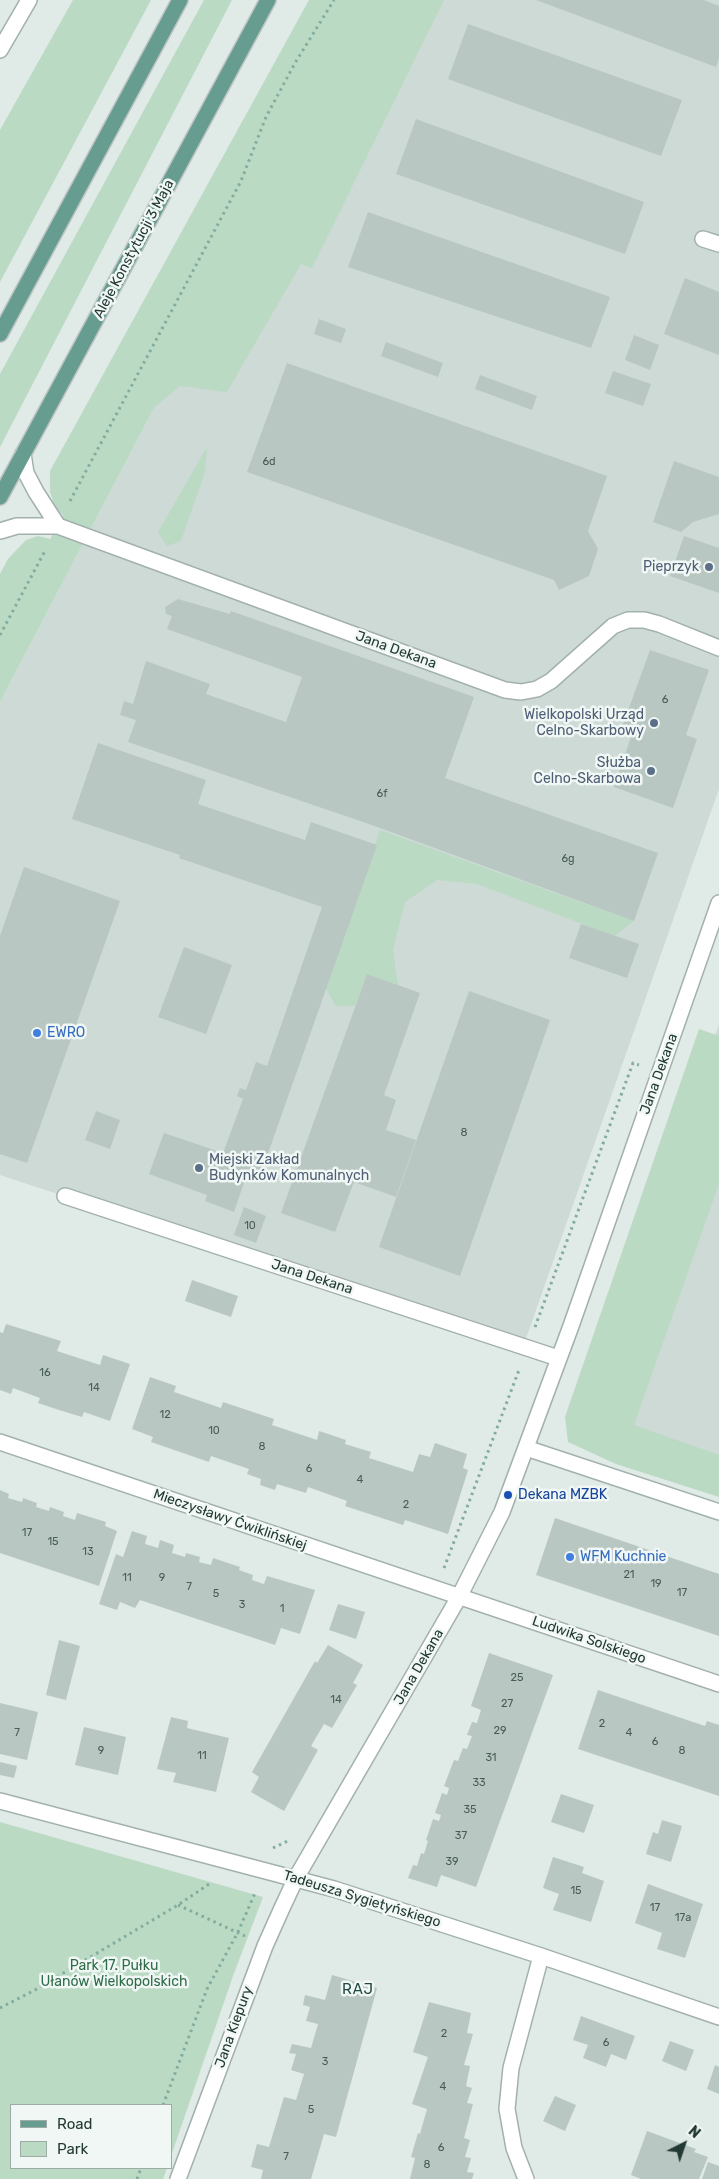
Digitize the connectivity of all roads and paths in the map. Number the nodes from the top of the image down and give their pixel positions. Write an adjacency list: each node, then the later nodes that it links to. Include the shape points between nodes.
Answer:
1 (29, 0): 5 (street)
2 (180, 0): 8 (main road)
3 (268, 0): 9 (main road, Aleje Konstytucji 3 Maja)
4 (334, 0): 11 (path, via 295,62 266,117 241,182)
5 (0, 50)
6 (703, 239): 7 (street)
7 (719, 244)
8 (0, 334)
9 (24, 454): 10 (main road, Aleje Konstytucji 3 Maja); 11 (street, via 26,473)
10 (0, 497)
11 (58, 526): 12 (street, Jana Dekana, via 17,526); 13 (path); 14 (street, Jana Dekana, via 505,690 537,689 551,681 613,626 628,620 659,624)
12 (0, 531)
13 (0, 635)
14 (719, 648)
15 (719, 904): 17 (street, Jana Dekana)
16 (65, 1196): 17 (street, Jana Dekana)
17 (558, 1358): 19 (street, Jana Dekana)
18 (0, 1442): 21 (street, Mieczysławy Ćwiklińskiej)
19 (526, 1448): 20 (street); 21 (street, Jana Dekana, via 502,1512)
20 (719, 1512)
21 (459, 1597): 22 (street, Ludwika Solskiego); 25 (street, Jana Dekana)
22 (719, 1684)
23 (0, 1801): 25 (street, Tadeusza Sygietyńskiego)
24 (218, 1878): 26 (path)
25 (296, 1878): 27 (street, Jana Kiepury); 28 (street, Tadeusza Sygietyńskiego)
26 (178, 1905): 27 (path); 29 (path)
27 (264, 1946): 31 (street, Jana Kiepury)
28 (541, 1956): 30 (street, Tadeusza Sygietyńskiego); 32 (street, via 511,2068 507,2108 514,2148)
29 (0, 2008)
30 (719, 2017)
31 (178, 2179)
32 (526, 2179)

